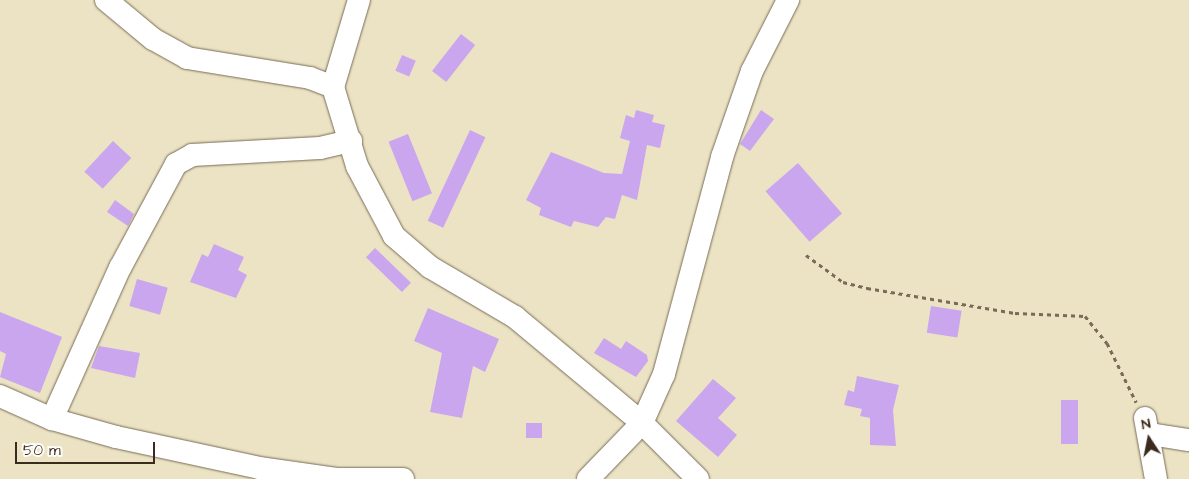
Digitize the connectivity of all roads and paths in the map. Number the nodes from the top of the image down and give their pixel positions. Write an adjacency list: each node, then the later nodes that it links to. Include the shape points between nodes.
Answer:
1 (106, 0): 4 (street, via 153,39 187,58 310,78)
2 (359, 0): 4 (street)
3 (788, 0): 9 (street, via 752,71 725,149 664,374)
4 (333, 87): 5 (street)
5 (350, 141): 8 (street, via 320,148 192,156 176,164 120,268); 9 (street, via 370,196 394,236 430,268 515,317)
6 (806, 255): 10 (path, via 843,282 867,288 1015,313 1084,316 1107,343)
7 (0, 396): 8 (street)
8 (52, 419): 12 (street, via 259,468)
9 (642, 423): 14 (street); 15 (street)
10 (1148, 426): 11 (street); 16 (street)
11 (1189, 440)
12 (338, 479): 13 (street)
13 (403, 479)
14 (588, 479)
15 (698, 479)
16 (1156, 479)

